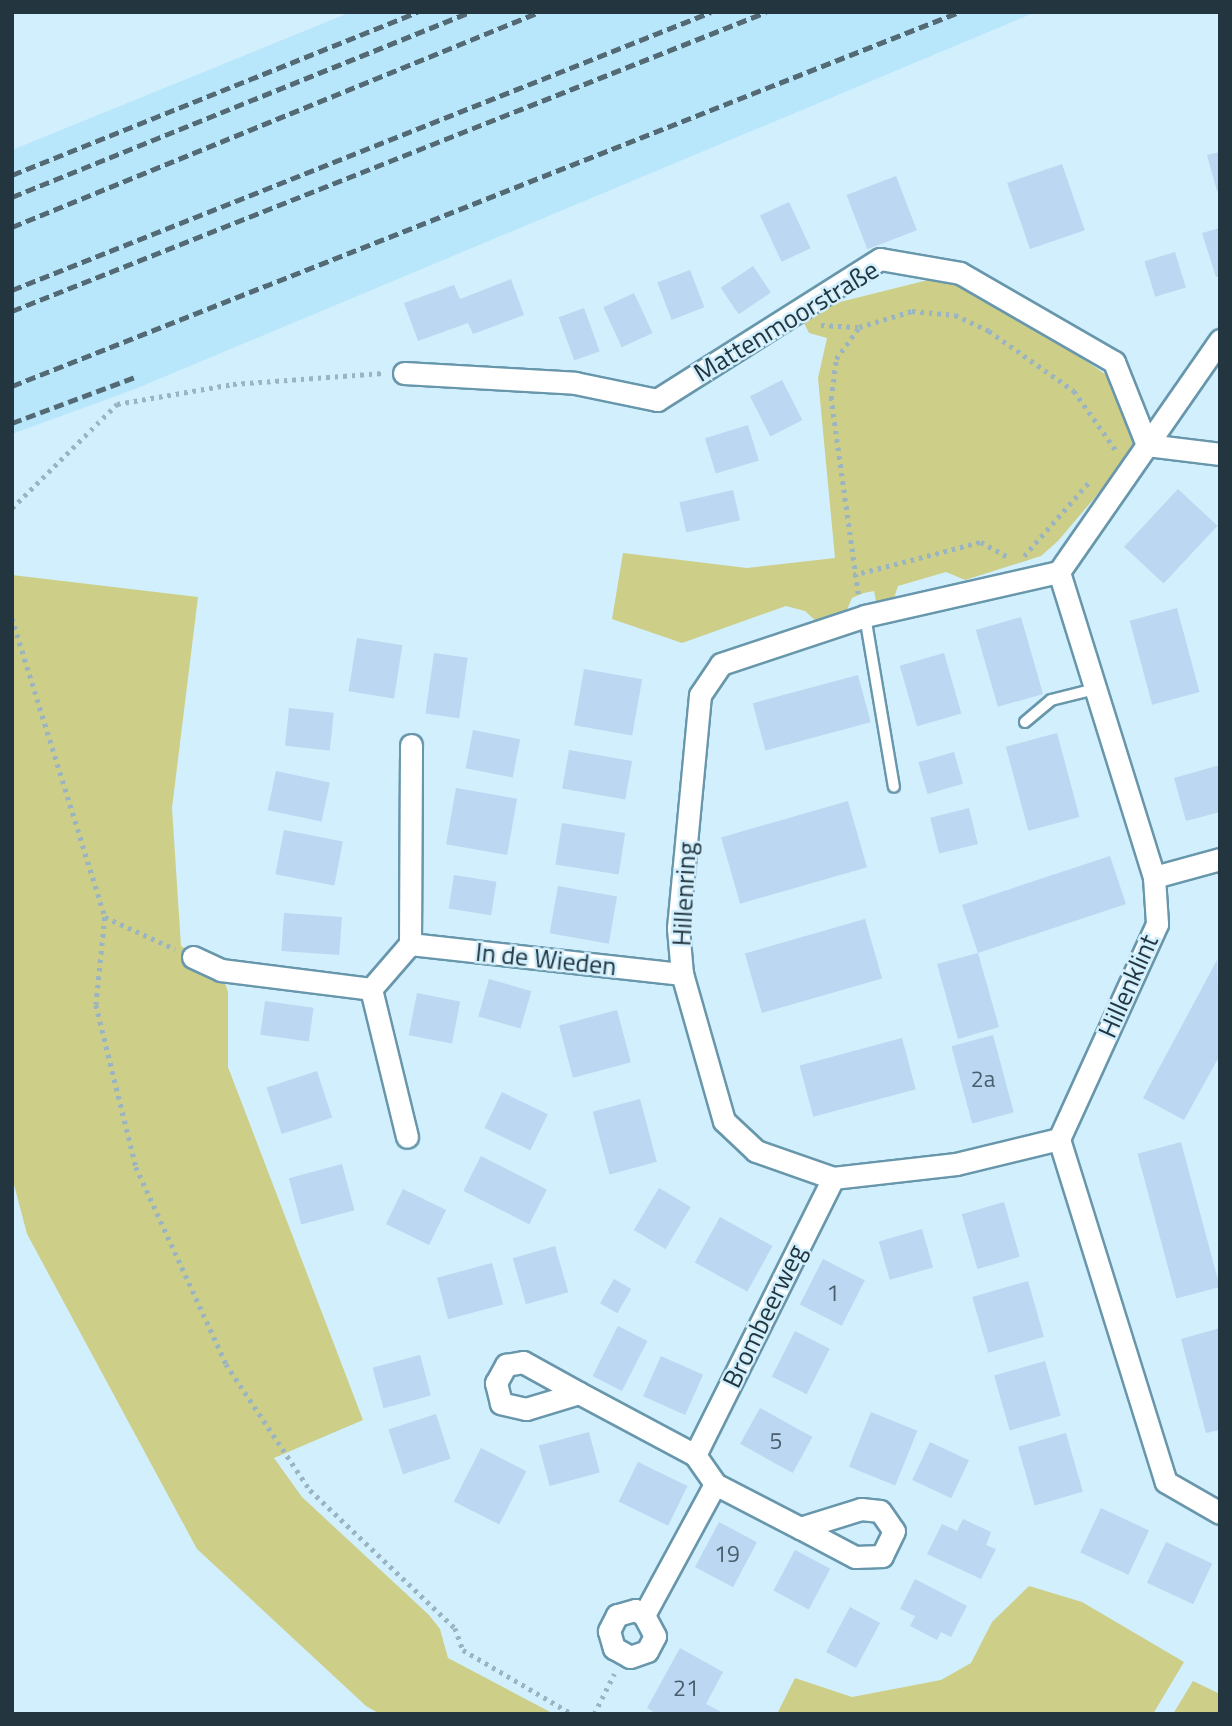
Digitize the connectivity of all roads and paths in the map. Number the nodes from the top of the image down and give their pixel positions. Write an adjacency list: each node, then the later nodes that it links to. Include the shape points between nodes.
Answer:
1 (1220, 340): 3 (street)
2 (404, 373): 3 (street, Mattenmoorstraße, via 575,383 657,400 880,259 960,273 1114,362); 8 (path, via 233,384 117,404)
3 (1147, 445): 4 (path); 5 (street); 9 (street)
4 (1116, 451): 6 (path); 10 (path, via 1074,391 989,331 955,315 912,312 859,327 836,359 831,400)
5 (1220, 454)
6 (1107, 461)
7 (1098, 472): 10 (path, via 1018,564 981,542)
8 (12, 508)
9 (1059, 572): 11 (street, Hillenring); 13 (street, Hillenklint)
10 (853, 575): 11 (path)
11 (865, 616): 16 (lane); 22 (street, Hillenring, via 721,664 700,695 678,928)
12 (12, 618): 19 (path)
13 (1095, 689): 14 (lane, via 1051,700); 18 (street, Hillenklint)
14 (1025, 722)
15 (411, 745): 20 (street)
16 (894, 787)
17 (1220, 859): 18 (street)
18 (1154, 877): 25 (street, Hillenklint, via 1157,924)
19 (105, 917): 21 (path); 34 (path, via 96,1005 136,1167 226,1364 310,1490 454,1628 463,1650)
20 (410, 944): 22 (street, In de Wieden); 23 (street)
21 (192, 957): 23 (street, via 221,970)
22 (682, 974): 26 (street, Hillenring, via 724,1121 756,1151)
23 (371, 989): 24 (street)
24 (407, 1137)
25 (1059, 1139): 26 (street, Hillenring, via 956,1164); 30 (street, via 1166,1482)
26 (833, 1178): 28 (street, Brombeerweg)
27 (579, 1393): 28 (street)
28 (695, 1455): 29 (street)
29 (715, 1484): 31 (street); 32 (street)
30 (1220, 1513)
31 (800, 1528)
32 (644, 1615): 33 (street, via 655,1636 647,1651); 33 (street, via 635,1610 617,1615 609,1631 614,1648)
33 (624, 1654): 35 (path)
34 (572, 1714)
35 (594, 1714)

